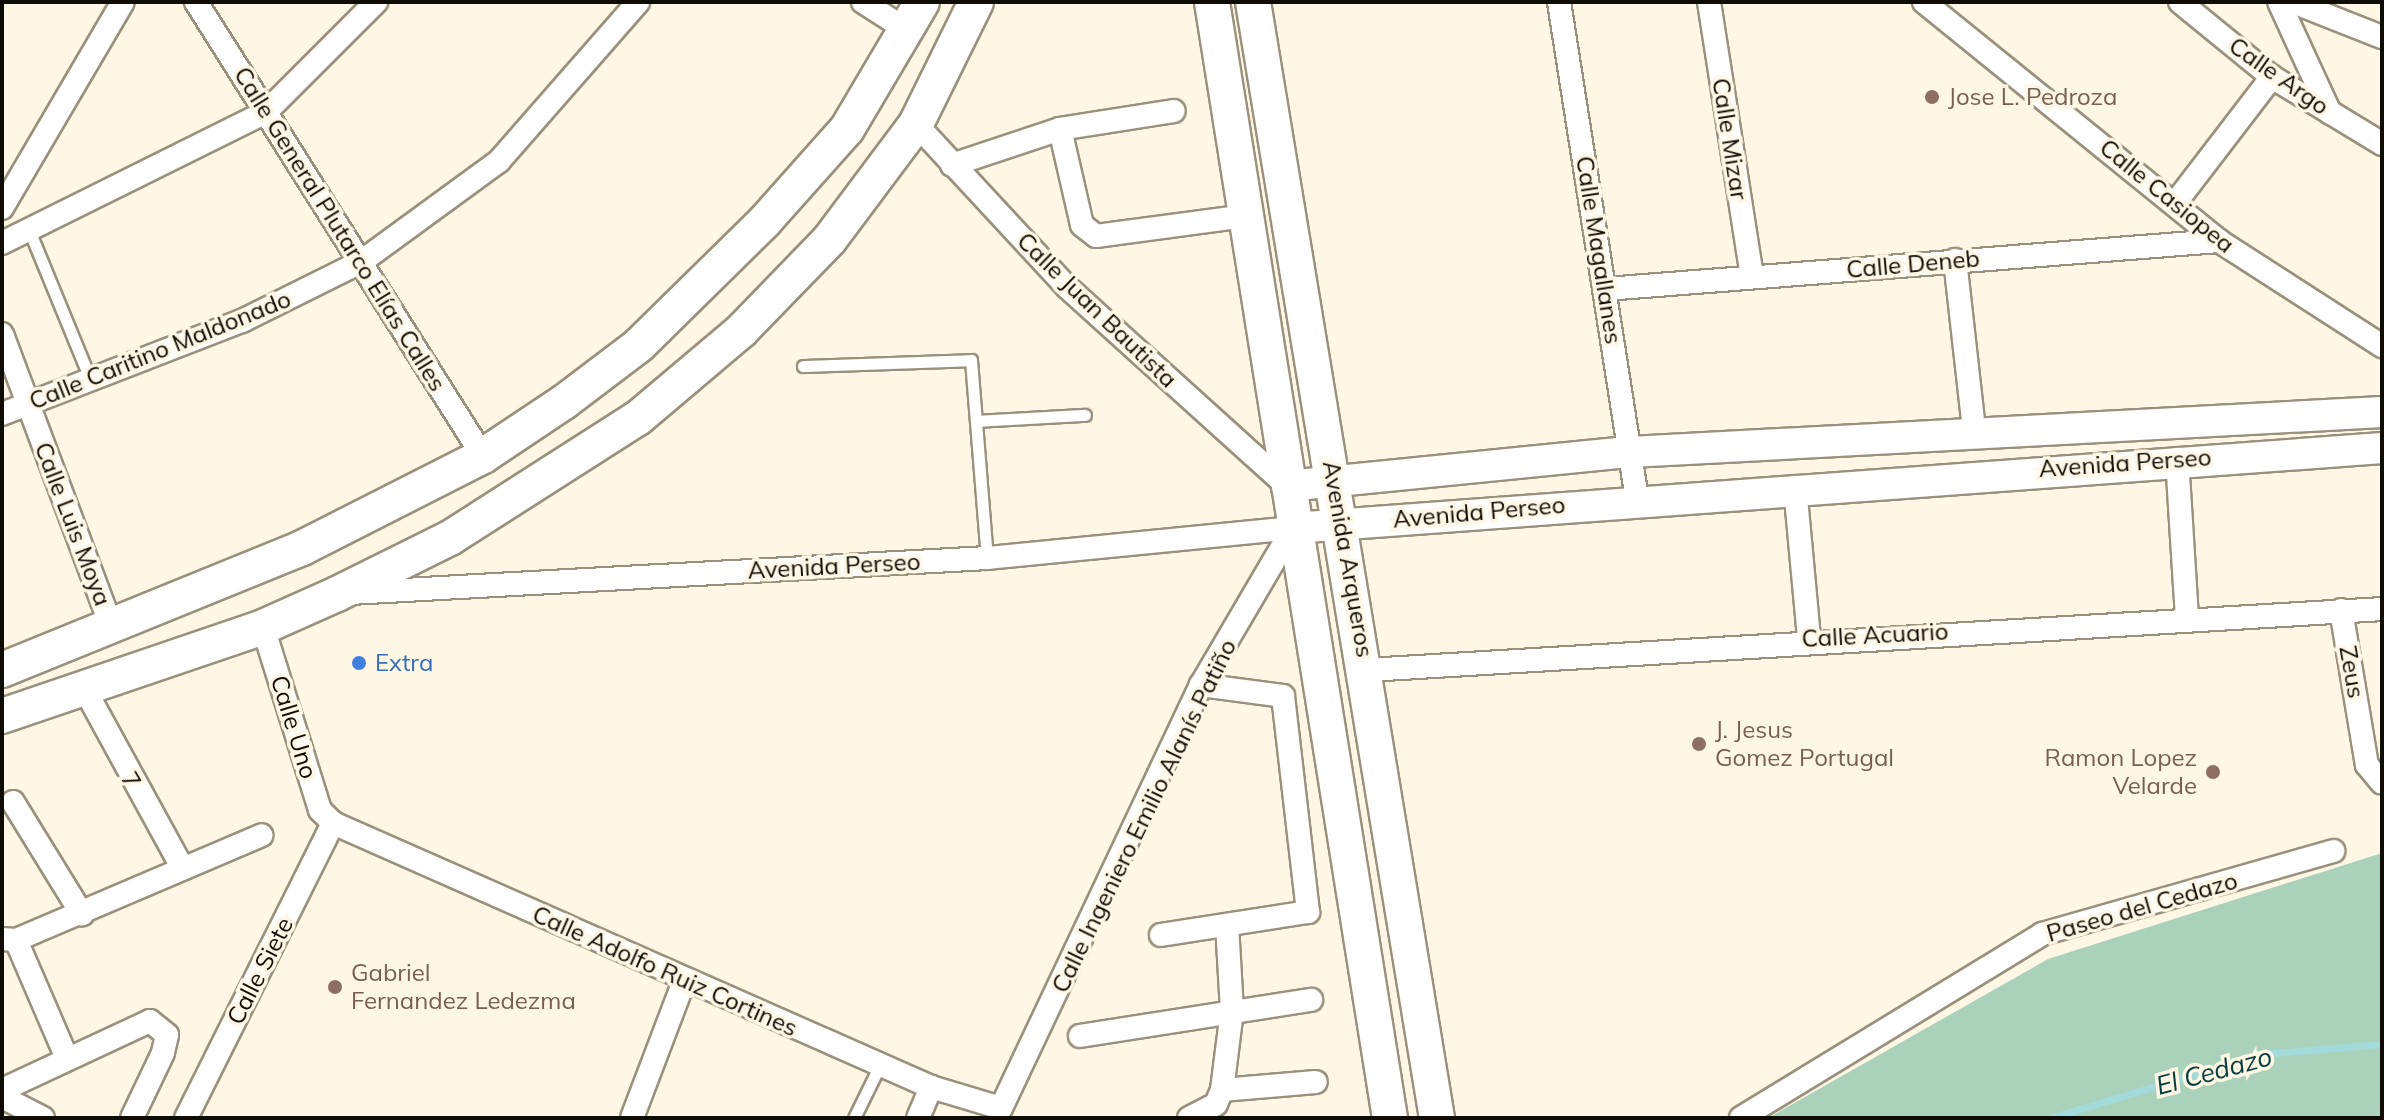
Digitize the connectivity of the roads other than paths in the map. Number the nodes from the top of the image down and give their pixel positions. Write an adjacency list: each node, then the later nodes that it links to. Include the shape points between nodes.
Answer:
1 (123, 2): 26 (street)
2 (196, 2): 19 (street, Calle General Plutarco Elías Calles)
3 (376, 2): 19 (street)
4 (638, 2): 32 (street, Calle Caritino Maldonado, via 499,161)
5 (863, 2): 15 (street)
6 (976, 2): 21 (main road)
7 (1212, 2): 27 (main road, Avenida Arqueros)
8 (1253, 2): 49 (main road, Avenida Arqueros)
9 (1559, 2): 34 (street, Calle Magallanes)
10 (1709, 2): 33 (street, Calle Mizar)
11 (1924, 2): 25 (street, Calle Casiopea)
12 (2180, 2): 17 (street, Calle Argo)
13 (2279, 2): 20 (street)
14 (2293, 2): 16 (street)
15 (915, 16): 47 (main road, via 847,129 765,221 639,345)
16 (2382, 37)
17 (2272, 77): 20 (street, Calle Argo); 25 (street)
18 (1174, 111): 22 (street)
19 (266, 112): 28 (street); 32 (street, Calle General Plutarco Elías Calles)
20 (2330, 113): 23 (street, Calle Argo)
21 (916, 124): 24 (street, Calle Juan Bautista); 56 (main road, via 830,239 741,331 638,418 450,538)
22 (1060, 129): 24 (street); 27 (street, via 1082,225 1096,236)
23 (2382, 144)
24 (952, 165): 50 (street, Calle Juan Bautista, via 1067,287)
25 (2176, 202): 29 (street, Calle Casiopea)
26 (2, 208)
27 (1245, 216): 50 (main road, Avenida Arqueros)
28 (29, 230): 30 (street); 38 (lane)
29 (2219, 241): 31 (street, Calle Deneb); 36 (street, Calle Casiopea)
30 (2, 243)
31 (1955, 260): 33 (street, Calle Deneb); 44 (street)
32 (361, 262): 38 (street, Calle Caritino Maldonado, via 242,321); 47 (street, Calle General Plutarco Elías Calles)
33 (1752, 277): 34 (street, Calle Deneb)
34 (1606, 289): 46 (street, Calle Magallanes)
35 (2, 334): 39 (street, Calle Luis Moya)
36 (2382, 346)
37 (803, 366): 43 (lane, via 971,360)
38 (90, 379): 39 (street, Calle Caritino Maldonado)
39 (29, 405): 41 (street, Calle Caritino Maldonado); 60 (street, Calle Luis Moya)
40 (2382, 412): 44 (main road, Avenida Perseo)
41 (2, 414)
42 (1085, 415): 43 (lane)
43 (976, 421): 55 (lane)
44 (1974, 429): 46 (main road, Avenida Perseo)
45 (2382, 448): 48 (main road, Avenida Perseo)
46 (1630, 452): 49 (main road, Avenida Perseo); 52 (street, Calle Magallanes)
47 (483, 456): 60 (main road, via 302,548)
48 (2177, 459): 51 (main road, Avenida Perseo); 59 (street)
49 (1334, 482): 50 (main road, Avenida Perseo); 53 (main road, Avenida Arqueros)
50 (1287, 486): 54 (main road, Avenida Arqueros)
51 (1795, 487): 52 (main road, Avenida Perseo); 62 (street)
52 (1637, 499): 53 (main road, Avenida Perseo)
53 (1341, 524): 54 (main road, Avenida Perseo); 64 (main road, Avenida Arqueros)
54 (1293, 528): 55 (street, Avenida Perseo); 65 (street, Calle Ingeniero Emilio Alanís Patiño); 97 (main road, Avenida Arqueros)
55 (987, 558): 56 (street, Avenida Perseo)
56 (337, 594): 61 (main road)
57 (2382, 609): 58 (street, Calle Acuario)
58 (2341, 610): 59 (street, Calle Acuario); 68 (street, Zeus)
59 (2187, 617): 62 (street, Calle Acuario)
60 (110, 623): 63 (main road)
61 (263, 627): 66 (main road); 70 (street, Calle Uno, via 320,810)
62 (1809, 639): 64 (street, Calle Acuario)
63 (6, 669)
64 (1368, 670): 98 (main road, Avenida Arqueros)
65 (1201, 685): 75 (street, via 1283,696 1308,912); 89 (street, Calle Ingeniero Emilio Alanís Patiño)
66 (84, 688): 67 (main road); 73 (street, 7)
67 (2, 716)
68 (2379, 782)
69 (13, 802): 74 (street)
70 (333, 823): 78 (street, Calle Adolfo Ruiz Cortines); 93 (street, Calle Siete)
71 (262, 835): 73 (street)
72 (2333, 851): 99 (street, Paseo del Cedazo, via 2042,934 1959,980)
73 (183, 869): 74 (street)
74 (82, 914): 77 (street)
75 (1227, 925): 76 (street); 80 (street)
76 (1161, 935)
77 (9, 940): 82 (street)
78 (684, 981): 83 (street, Calle Adolfo Ruiz Cortines); 94 (street)
79 (1311, 1000): 80 (street)
80 (1232, 1011): 81 (street); 87 (street)
81 (1080, 1036)
82 (66, 1056): 86 (street); 92 (street, via 130,1027 161,1025 163,1053)
83 (880, 1065): 85 (street, Calle Adolfo Ruiz Cortines); 95 (lane)
84 (1316, 1082): 87 (street)
85 (931, 1087): 89 (street, Calle Adolfo Ruiz Cortines); 96 (street)
86 (2, 1090)
87 (1222, 1090): 90 (street)
88 (2, 1097): 91 (street)
89 (1001, 1108)
90 (1195, 1117)
91 (43, 1118)
92 (132, 1118)
93 (186, 1118)
94 (632, 1118)
95 (854, 1118)
96 (918, 1118)
97 (1390, 1118)
98 (1437, 1118)
99 (1741, 1118)

